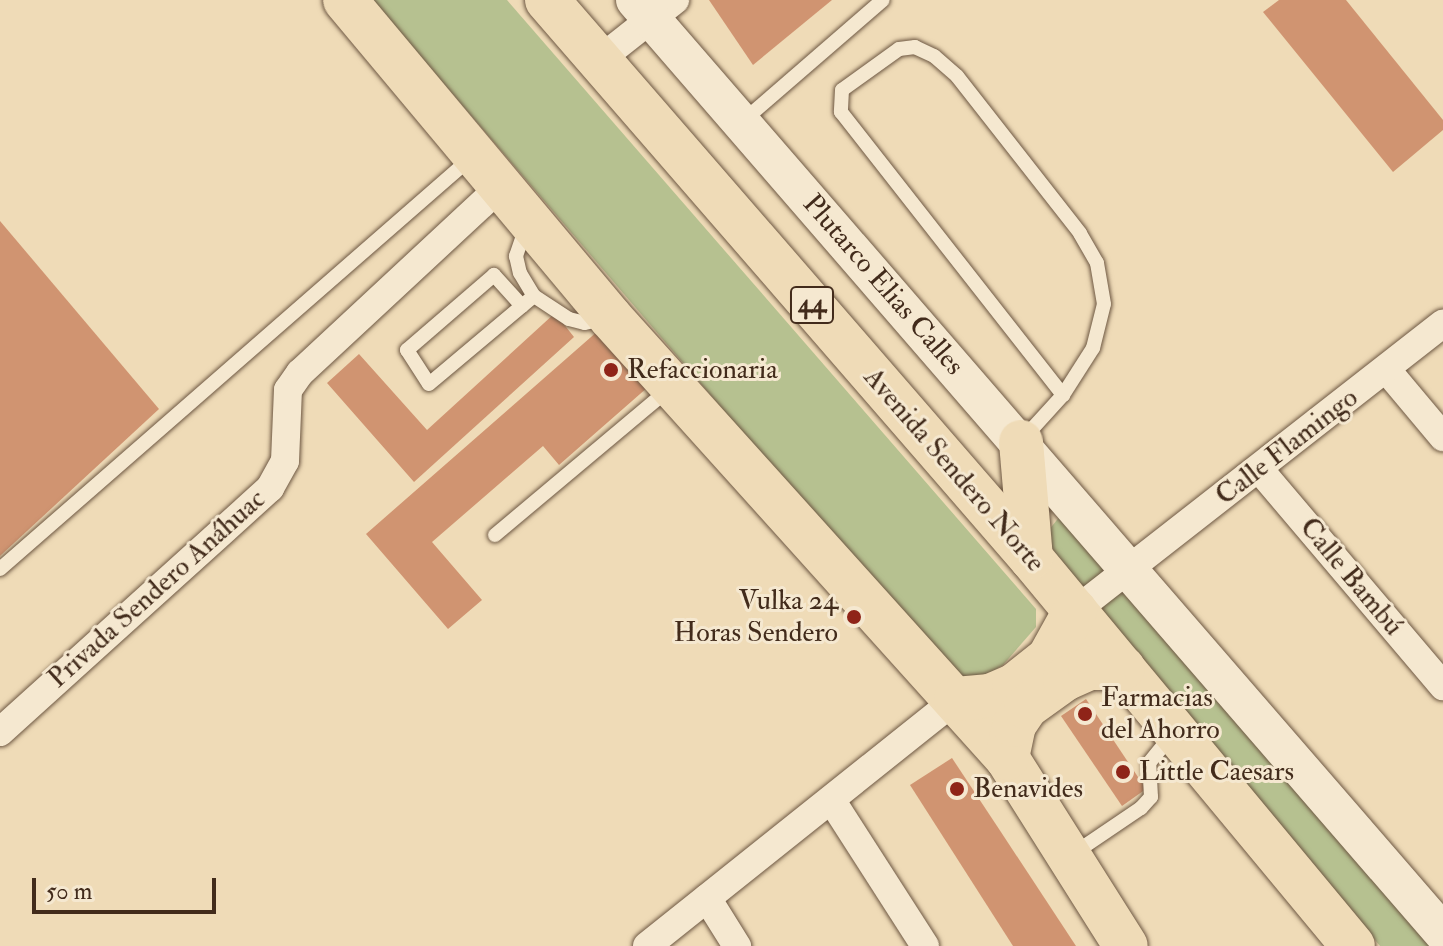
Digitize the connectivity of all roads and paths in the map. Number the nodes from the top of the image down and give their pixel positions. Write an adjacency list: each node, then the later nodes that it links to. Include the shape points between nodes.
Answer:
1 (345, 0): 7 (main road)
2 (547, 0): 5 (main road, Avenida Sendero Norte / 44)
3 (883, 0): 6 (lane)
4 (654, 6): 5 (street); 6 (street, Plutarco Elias Calles)
5 (599, 60): 20 (main road, Avenida Sendero Norte / 44)
6 (742, 122): 17 (street, Plutarco Elias Calles)
7 (488, 171): 8 (main road); 21 (lane); 28 (street, Privada Sendero Anáhuac, via 288,390 285,461 270,488)
8 (529, 219): 9 (lane, via 516,256); 11 (main road)
9 (534, 296): 10 (lane); 11 (lane, via 569,319 585,323)
10 (522, 306): 10 (lane, via 429,384 407,350 494,275)
11 (610, 317): 14 (main road)
12 (1443, 324): 13 (street, Calle Flamingo)
13 (1386, 369): 16 (street); 18 (street, Calle Flamingo)
14 (673, 385): 19 (lane); 26 (main road)
15 (1063, 395): 15 (lane, via 1093,348 1104,304 1097,263 1080,233 957,76 925,51 899,49 842,90 841,112); 17 (lane)
16 (1443, 437)
17 (1021, 442): 20 (main road); 22 (street, Plutarco Elias Calles)
18 (1259, 469): 22 (street, Calle Flamingo); 25 (street, Calle Bambú)
19 (495, 535)
20 (1031, 558): 23 (main road, Avenida Sendero Norte / 44)
21 (0, 569)
22 (1131, 570): 23 (street, Calle Flamingo); 33 (street, Plutarco Elias Calles)
23 (1075, 611): 24 (main road, Avenida Sendero Norte / 44); 26 (main road, via 1049,658 1014,686 990,696)
24 (1123, 668): 27 (main road, Avenida Sendero Norte / 44); 29 (main road, via 1090,668 1026,707 1014,725)
25 (1443, 686)
26 (956, 699): 29 (main road); 30 (street)
27 (1176, 730): 31 (lane, via 1149,763 1151,797); 38 (main road, Avenida Sendero Norte / 44)
28 (0, 732)
29 (1007, 758): 31 (main road)
30 (832, 801): 32 (street); 36 (street)
31 (1069, 857): 37 (main road)
32 (707, 898): 34 (street); 35 (street)
33 (1443, 933)
34 (647, 946)
35 (737, 946)
36 (925, 946)
37 (1126, 946)
38 (1353, 946)

